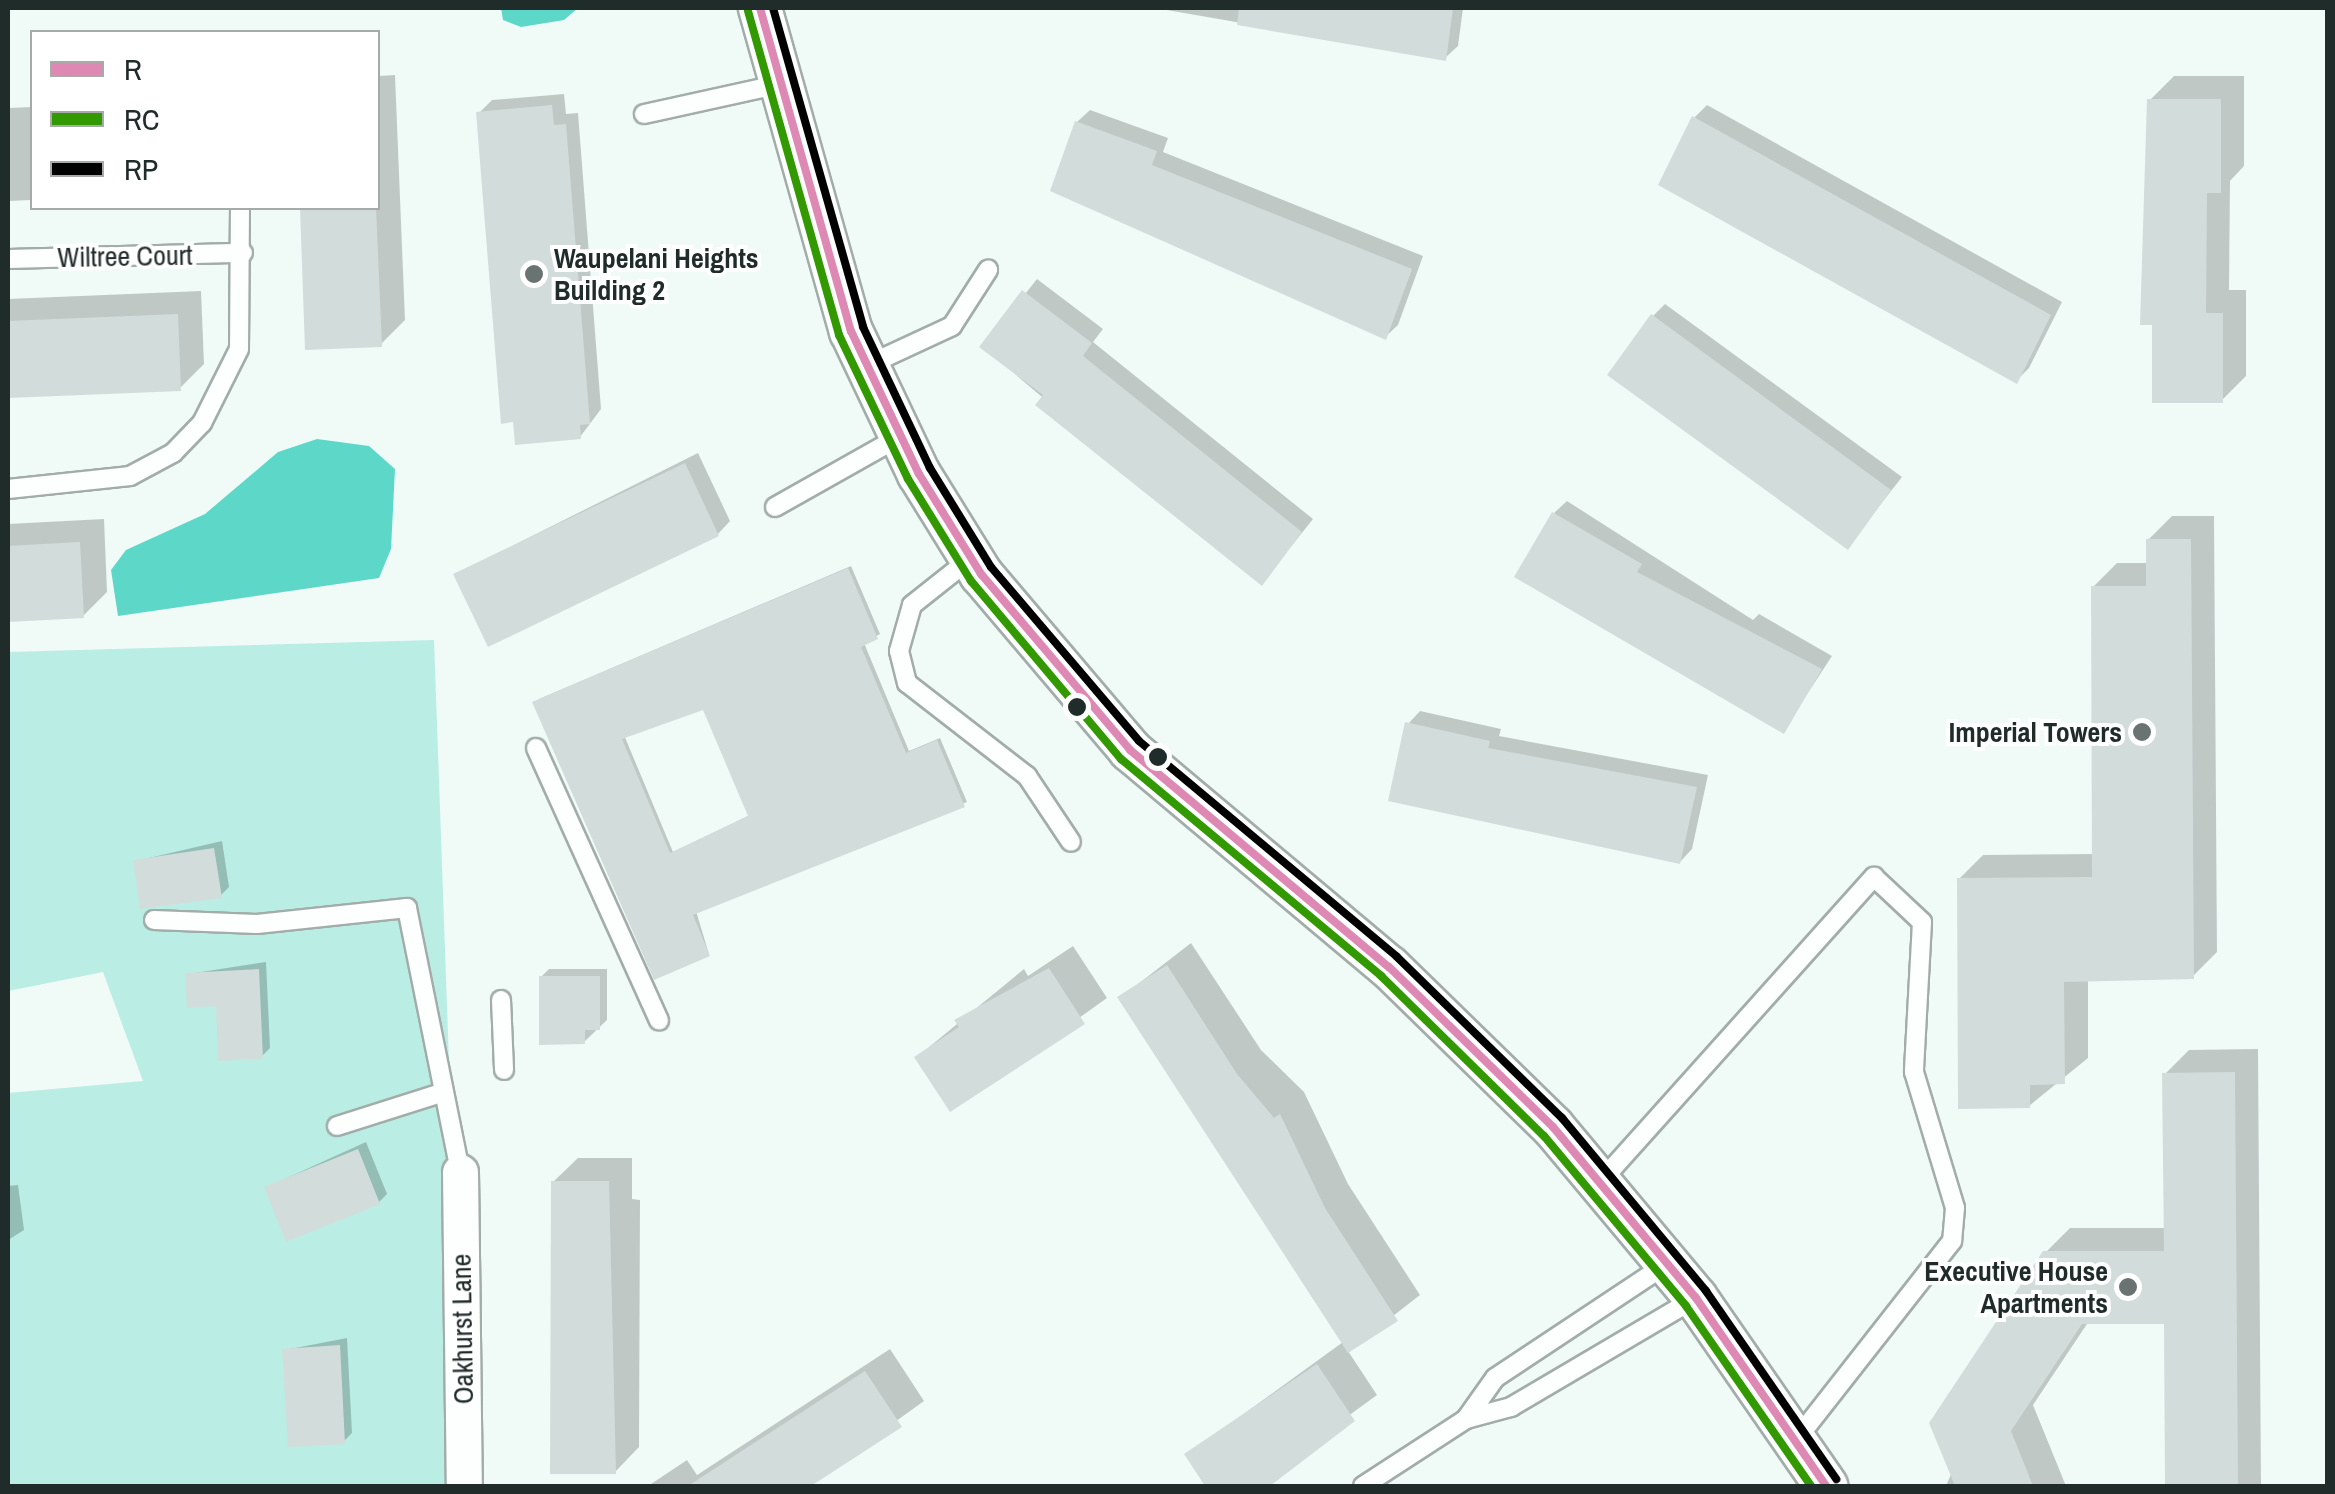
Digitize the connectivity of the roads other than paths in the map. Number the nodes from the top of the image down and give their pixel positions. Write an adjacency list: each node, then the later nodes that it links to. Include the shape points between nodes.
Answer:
1 (760, 8): 2 (street)
2 (780, 84): 3 (lane); 8 (street)
3 (644, 114)
4 (240, 210): 5 (lane)
5 (243, 253): 6 (lane, Wiltree Court); 10 (lane, via 239,350 202,422 173,453 130,476)
6 (8, 259)
7 (988, 270): 8 (lane, via 952,326)
8 (866, 366): 9 (street)
9 (900, 438): 11 (lane); 12 (street)
10 (8, 489)
11 (775, 507)
12 (970, 559): 14 (lane, via 912,605 900,651 906,683 1027,776); 22 (street, via 1130,750 1422,996)
13 (536, 748): 17 (lane)
14 (1071, 842)
15 (154, 920): 19 (lane, via 256,924 407,908)
16 (502, 1000): 18 (lane)
17 (659, 1021)
18 (504, 1070)
19 (438, 1094): 20 (lane); 21 (lane)
20 (337, 1126)
21 (460, 1172): 27 (street, Oakhurst Lane)
22 (1600, 1181): 23 (street); 26 (lane, via 1874,877 1922,922 1914,1072 1955,1208 1940,1263)
23 (1668, 1262): 24 (street); 25 (lane, via 1514,1363)
24 (1696, 1298): 25 (lane, via 1512,1407); 26 (street)
25 (1466, 1420): 28 (lane)
26 (1796, 1440): 29 (street)
27 (464, 1486)
28 (1363, 1486)
29 (1826, 1486)

